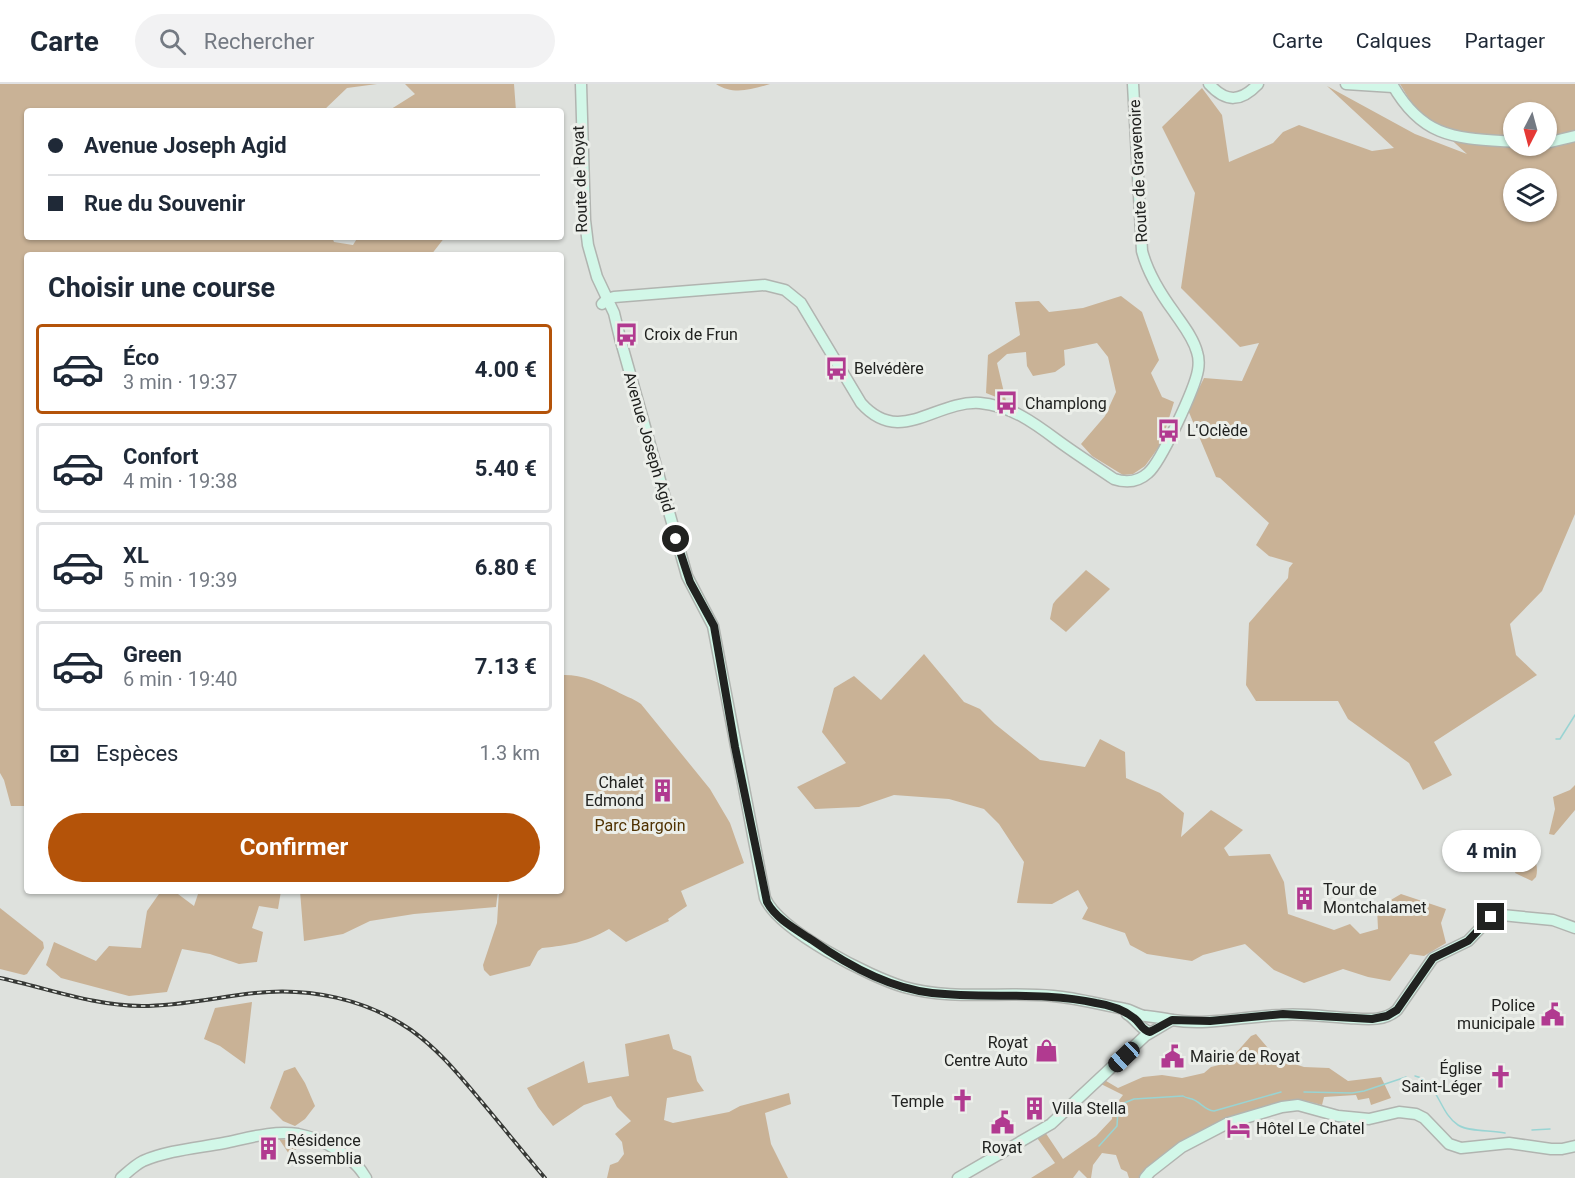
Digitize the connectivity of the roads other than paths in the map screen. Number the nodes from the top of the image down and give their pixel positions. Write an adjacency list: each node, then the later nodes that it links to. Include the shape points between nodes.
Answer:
1 (577, 84): 11 (main road, Route de Royat, via 579,220 583,246 591,279)
2 (581, 84): 11 (main road, Route de Royat, via 588,245 597,278)
3 (1133, 84): 11 (main road, Route de Gravenoire, via 1142,251 1154,282 1193,342 1199,362 1196,378 1159,461 1138,480 1114,479 1025,417 1004,407 977,403 942,408 911,422 882,419 861,403 801,303 779,287 754,286)
4 (1209, 84): 5 (main road, via 1221,96 1234,98)
5 (1258, 84)
6 (1346, 84): 7 (main road)
7 (1392, 85): 10 (main road, via 1411,113 1434,129)
8 (1575, 136): 9 (main road)
9 (1557, 140)
10 (1503, 141)
11 (612, 304): 13 (main road, Avenue Joseph Agid, via 687,576 714,626 765,898 770,907 830,953 904,986 932,993 1054,996 1119,1009)
12 (1575, 928): 13 (main road, via 1553,920 1491,917 1468,941 1433,958 1397,1010 1387,1016 1372,1019 1283,1014)
13 (1148, 1024): 17 (main road, via 1124,1057 1052,1124)
14 (1575, 1146): 18 (main road, via 1551,1149 1509,1143 1461,1148 1449,1144 1416,1113 1399,1112 1370,1119 1298,1105 1239,1119 1169,1156)
15 (121, 1178): 16 (main road, via 138,1164 156,1157 283,1133 303,1135 331,1147 356,1163)
16 (366, 1178)
17 (958, 1178)
18 (1145, 1178)

